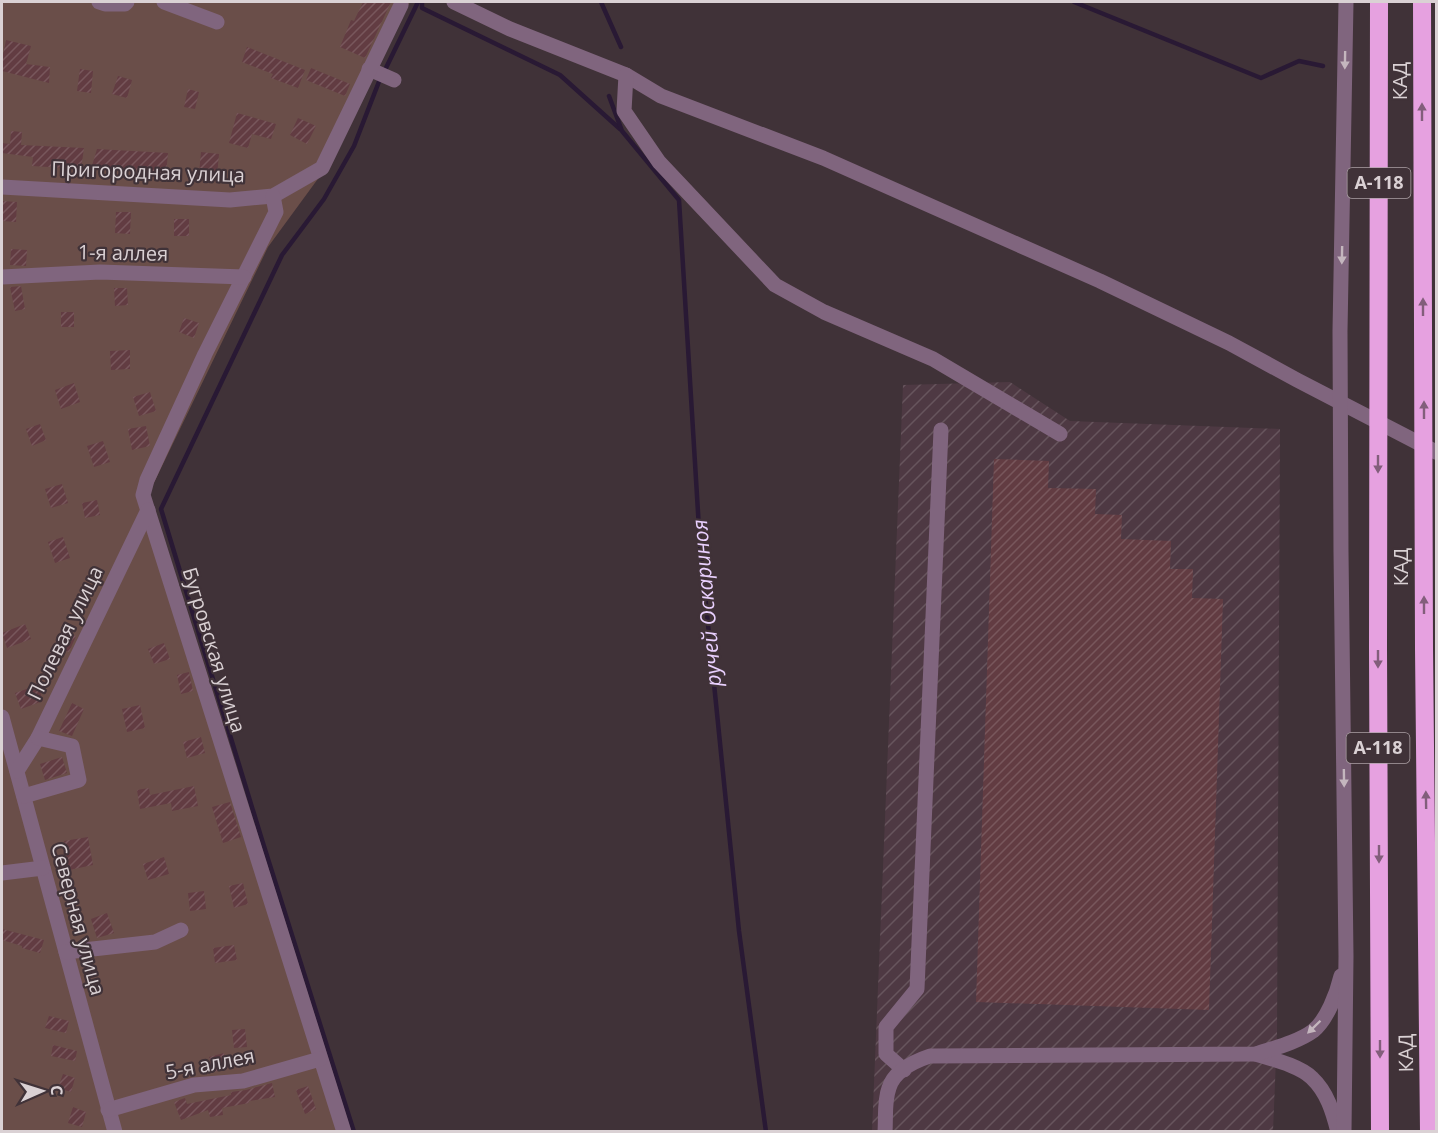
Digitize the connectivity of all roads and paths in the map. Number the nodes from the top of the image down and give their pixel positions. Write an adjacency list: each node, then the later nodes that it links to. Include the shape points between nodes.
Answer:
1 (99, 2): 2 (street)
2 (127, 2)
3 (164, 2): 9 (street)
4 (454, 2): 11 (street)
5 (1346, 2): 29 (street, one-way to 29, via 1340,331)
6 (1379, 2): 39 (highway, КАД / А-118, one-way to 39)
7 (1422, 2): 40 (highway, КАД / А-118, one-way to 7)
8 (401, 5): 10 (street, Пригородная улица)
9 (217, 22)
10 (369, 69): 12 (street); 14 (street, Пригородная улица, via 322,168)
11 (626, 75): 18 (street, via 624,111 659,162 775,285 824,312 933,358); 19 (street, via 661,96 823,158 1100,281 1229,343)
12 (394, 80)
13 (2, 187): 14 (street, Пригородная улица, via 230,200)
14 (273, 196): 16 (street, Бугровская улица, via 276,212)
15 (2, 277): 16 (street, 1-я аллея, via 100,272)
16 (244, 277): 20 (street, Бугровская улица, via 147,480 143,495)
17 (941, 430): 32 (street, via 917,989 886,1027 886,1054)
18 (1060, 434)
19 (1437, 452)
20 (148, 510): 22 (street, Полевая улица); 31 (street, Бугровская улица)
21 (2, 717): 23 (street, Северная улица)
22 (38, 738): 23 (street, Полевая улица); 24 (street, via 72,746 79,780)
23 (17, 771): 24 (street, Северная улица)
24 (24, 796): 25 (street, Северная улица)
25 (43, 868): 26 (street); 28 (street, Северная улица)
26 (2, 873)
27 (181, 930): 28 (street, via 155,942)
28 (66, 952): 33 (street, Северная улица)
29 (1346, 956): 30 (street, one-way to 30, via 1339,986 1314,1030); 38 (street)
30 (1256, 1054): 32 (street, via 930,1056); 37 (street, via 1311,1076 1328,1098)
31 (320, 1059): 33 (street, 5-я аллея, via 243,1082 194,1085); 35 (street, Бугровская улица)
32 (904, 1070): 36 (street, via 889,1086)
33 (108, 1110): 34 (street, Северная улица)
34 (115, 1131)
35 (344, 1131)
36 (885, 1131)
37 (1338, 1131)
38 (1344, 1131)
39 (1380, 1131)
40 (1429, 1131)

